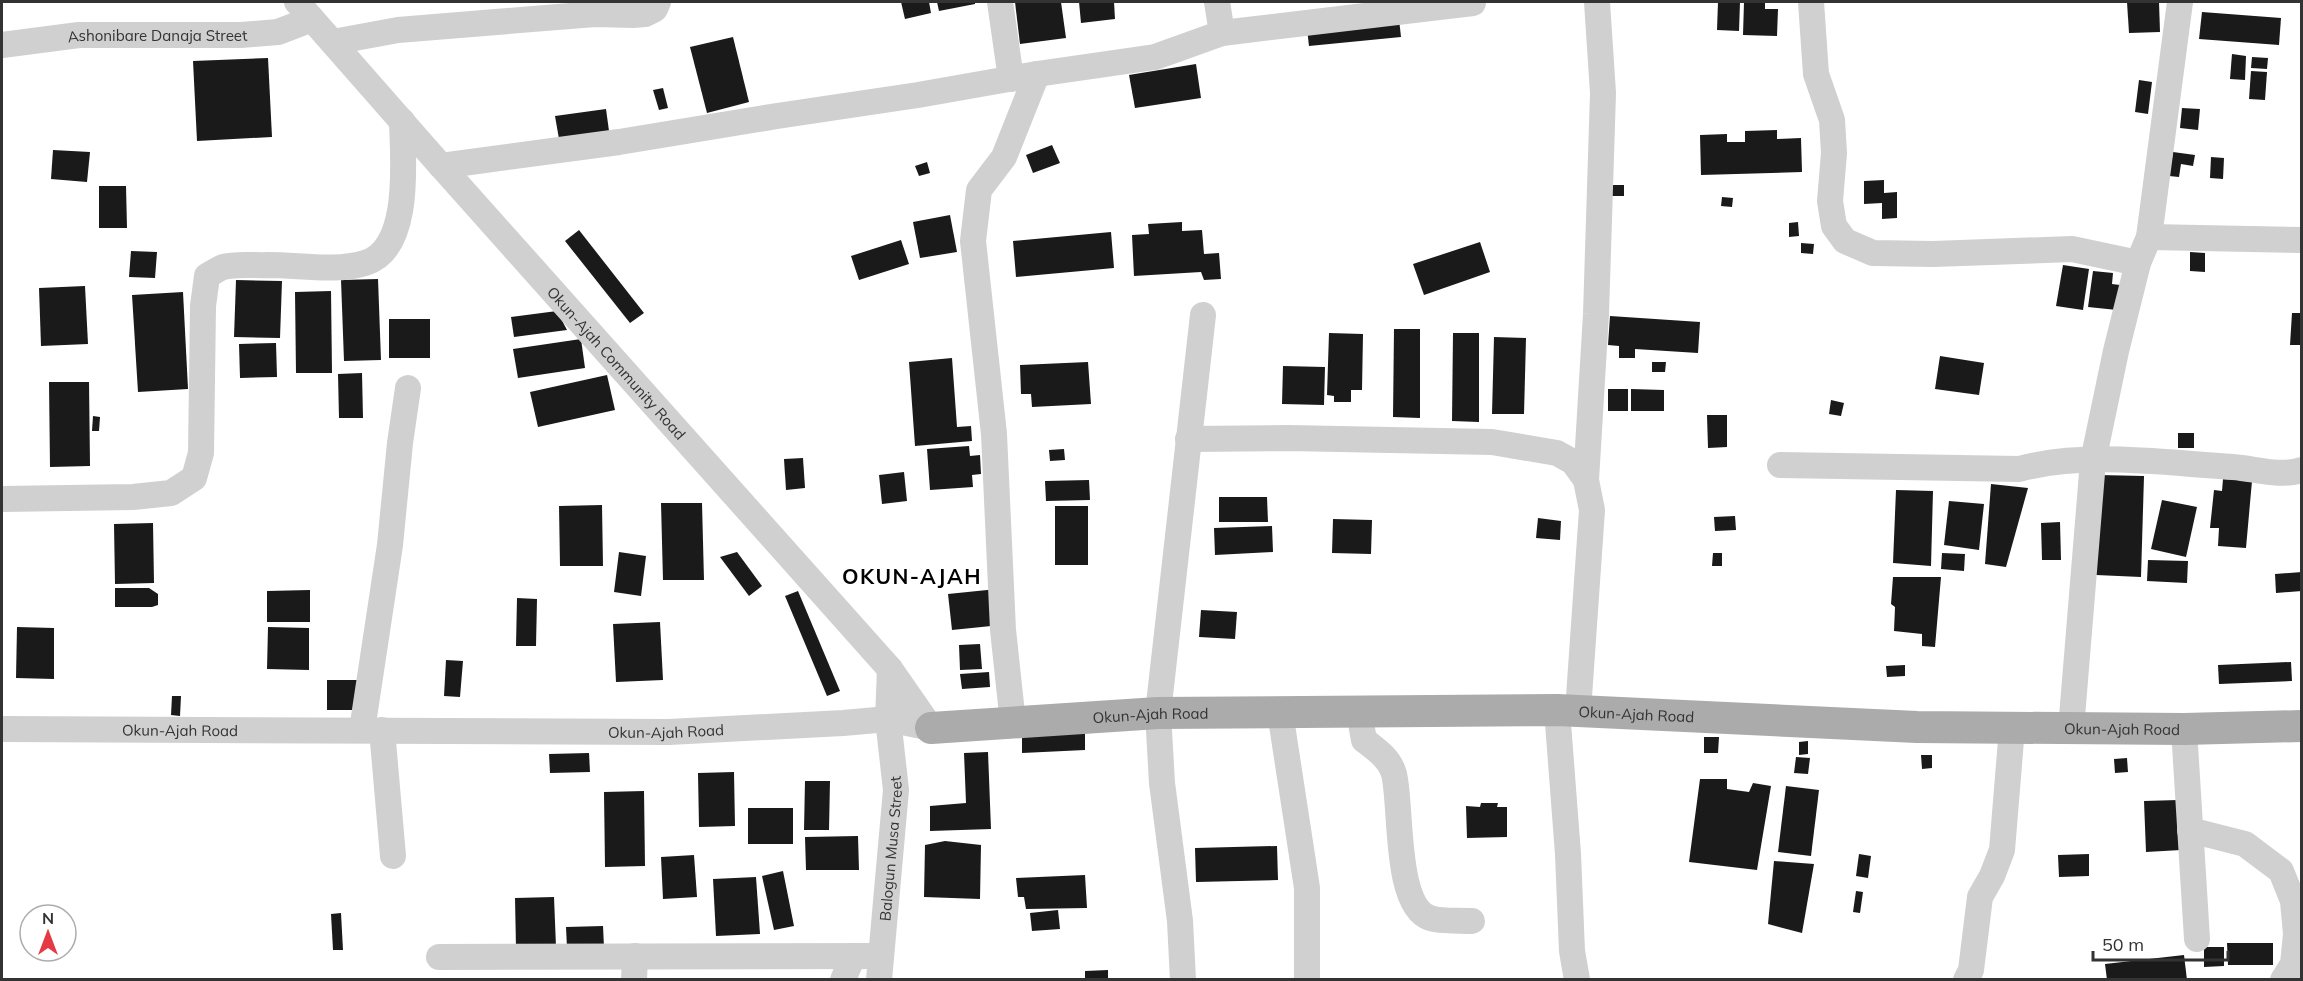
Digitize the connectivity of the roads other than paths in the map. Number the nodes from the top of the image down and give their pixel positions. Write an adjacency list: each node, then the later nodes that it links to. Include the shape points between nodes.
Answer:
1 (658, 2): 10 (street, via 655,9 645,14 473,22)
2 (1000, 2): 13 (street)
3 (1217, 2): 9 (street)
4 (1597, 2): 25 (street, via 1603,93)
5 (1811, 2): 18 (street, via 1816,74 1832,120 1830,201 1834,226 1845,241 1873,253 2072,249)
6 (2180, 2): 16 (street)
7 (1473, 3): 9 (street)
8 (305, 10): 10 (street, Okun-Ajah Community Road); 11 (street, Ashonibare Danaja Street, via 278,32 79,35)
9 (1222, 33): 12 (street, via 1155,57)
10 (333, 42): 14 (street, Okun-Ajah Community Road)
11 (2, 45)
12 (1037, 74): 13 (street); 33 (street, via 1004,157 979,190 973,241 994,434 1003,630)
13 (1011, 79): 15 (street, via 619,142)
14 (402, 121): 15 (street, Okun-Ajah Community Road); 26 (street, via 403,194 386,249 367,262 337,267 224,267 207,276 201,453 194,478 171,493 133,498)
15 (441, 166): 27 (street, Okun-Ajah Community Road)
16 (2149, 237): 17 (street); 18 (street)
17 (2301, 240)
18 (2138, 264): 22 (street)
19 (1203, 315): 21 (street)
20 (408, 388): 40 (street)
21 (1188, 439): 25 (street, via 1491,442 1557,453 1573,462); 31 (street)
22 (2093, 461): 23 (street, via 2047,462 2019,469); 24 (street, via 2229,467 2275,474); 38 (street)
23 (1780, 465)
24 (2301, 470)
25 (1586, 480): 28 (street, via 1592,510)
26 (2, 499)
27 (890, 669): 32 (street, Balogun Musa Street); 35 (street, Okun-Ajah Community Road)
28 (1567, 711): 30 (main road, Okun-Ajah Road); 36 (main road, Okun-Ajah Road); 53 (street, via 1568,854)
29 (1280, 712): 30 (main road, Okun-Ajah Road); 31 (main road, Okun-Ajah Road); 52 (street, via 1307,888)
30 (1359, 712): 43 (street, via 1364,740 1382,754 1394,772 1404,879 1414,903 1429,918)
31 (1158, 713): 33 (main road, Okun-Ajah Road); 51 (street)
32 (888, 719): 35 (street, Okun-Ajah Road); 40 (street, Okun-Ajah Road, via 669,732); 49 (street, Balogun Musa Street, via 896,790)
33 (1013, 723): 35 (main road, Okun-Ajah Road)
34 (2301, 726): 39 (main road, Okun-Ajah Road)
35 (931, 728)
36 (2012, 728): 38 (main road, Okun-Ajah Road); 54 (street, via 2002,850 1980,897 1971,970)
37 (2, 729): 40 (street, Okun-Ajah Road)
38 (2071, 729): 39 (main road, Okun-Ajah Road)
39 (2184, 729): 41 (street)
40 (372, 730): 42 (street)
41 (2190, 830): 44 (street); 55 (street, via 2245,843 2281,871 2293,901 2296,934 2293,964)
42 (393, 855)
43 (1472, 921)
44 (2197, 939)
45 (853, 956): 48 (street); 49 (street); 50 (street)
46 (439, 957): 47 (street)
47 (540, 968): 48 (street)
48 (635, 968)
49 (880, 968)
50 (843, 980)
51 (1183, 980)
52 (1307, 980)
53 (1577, 980)
54 (1966, 980)
55 (2283, 980)

